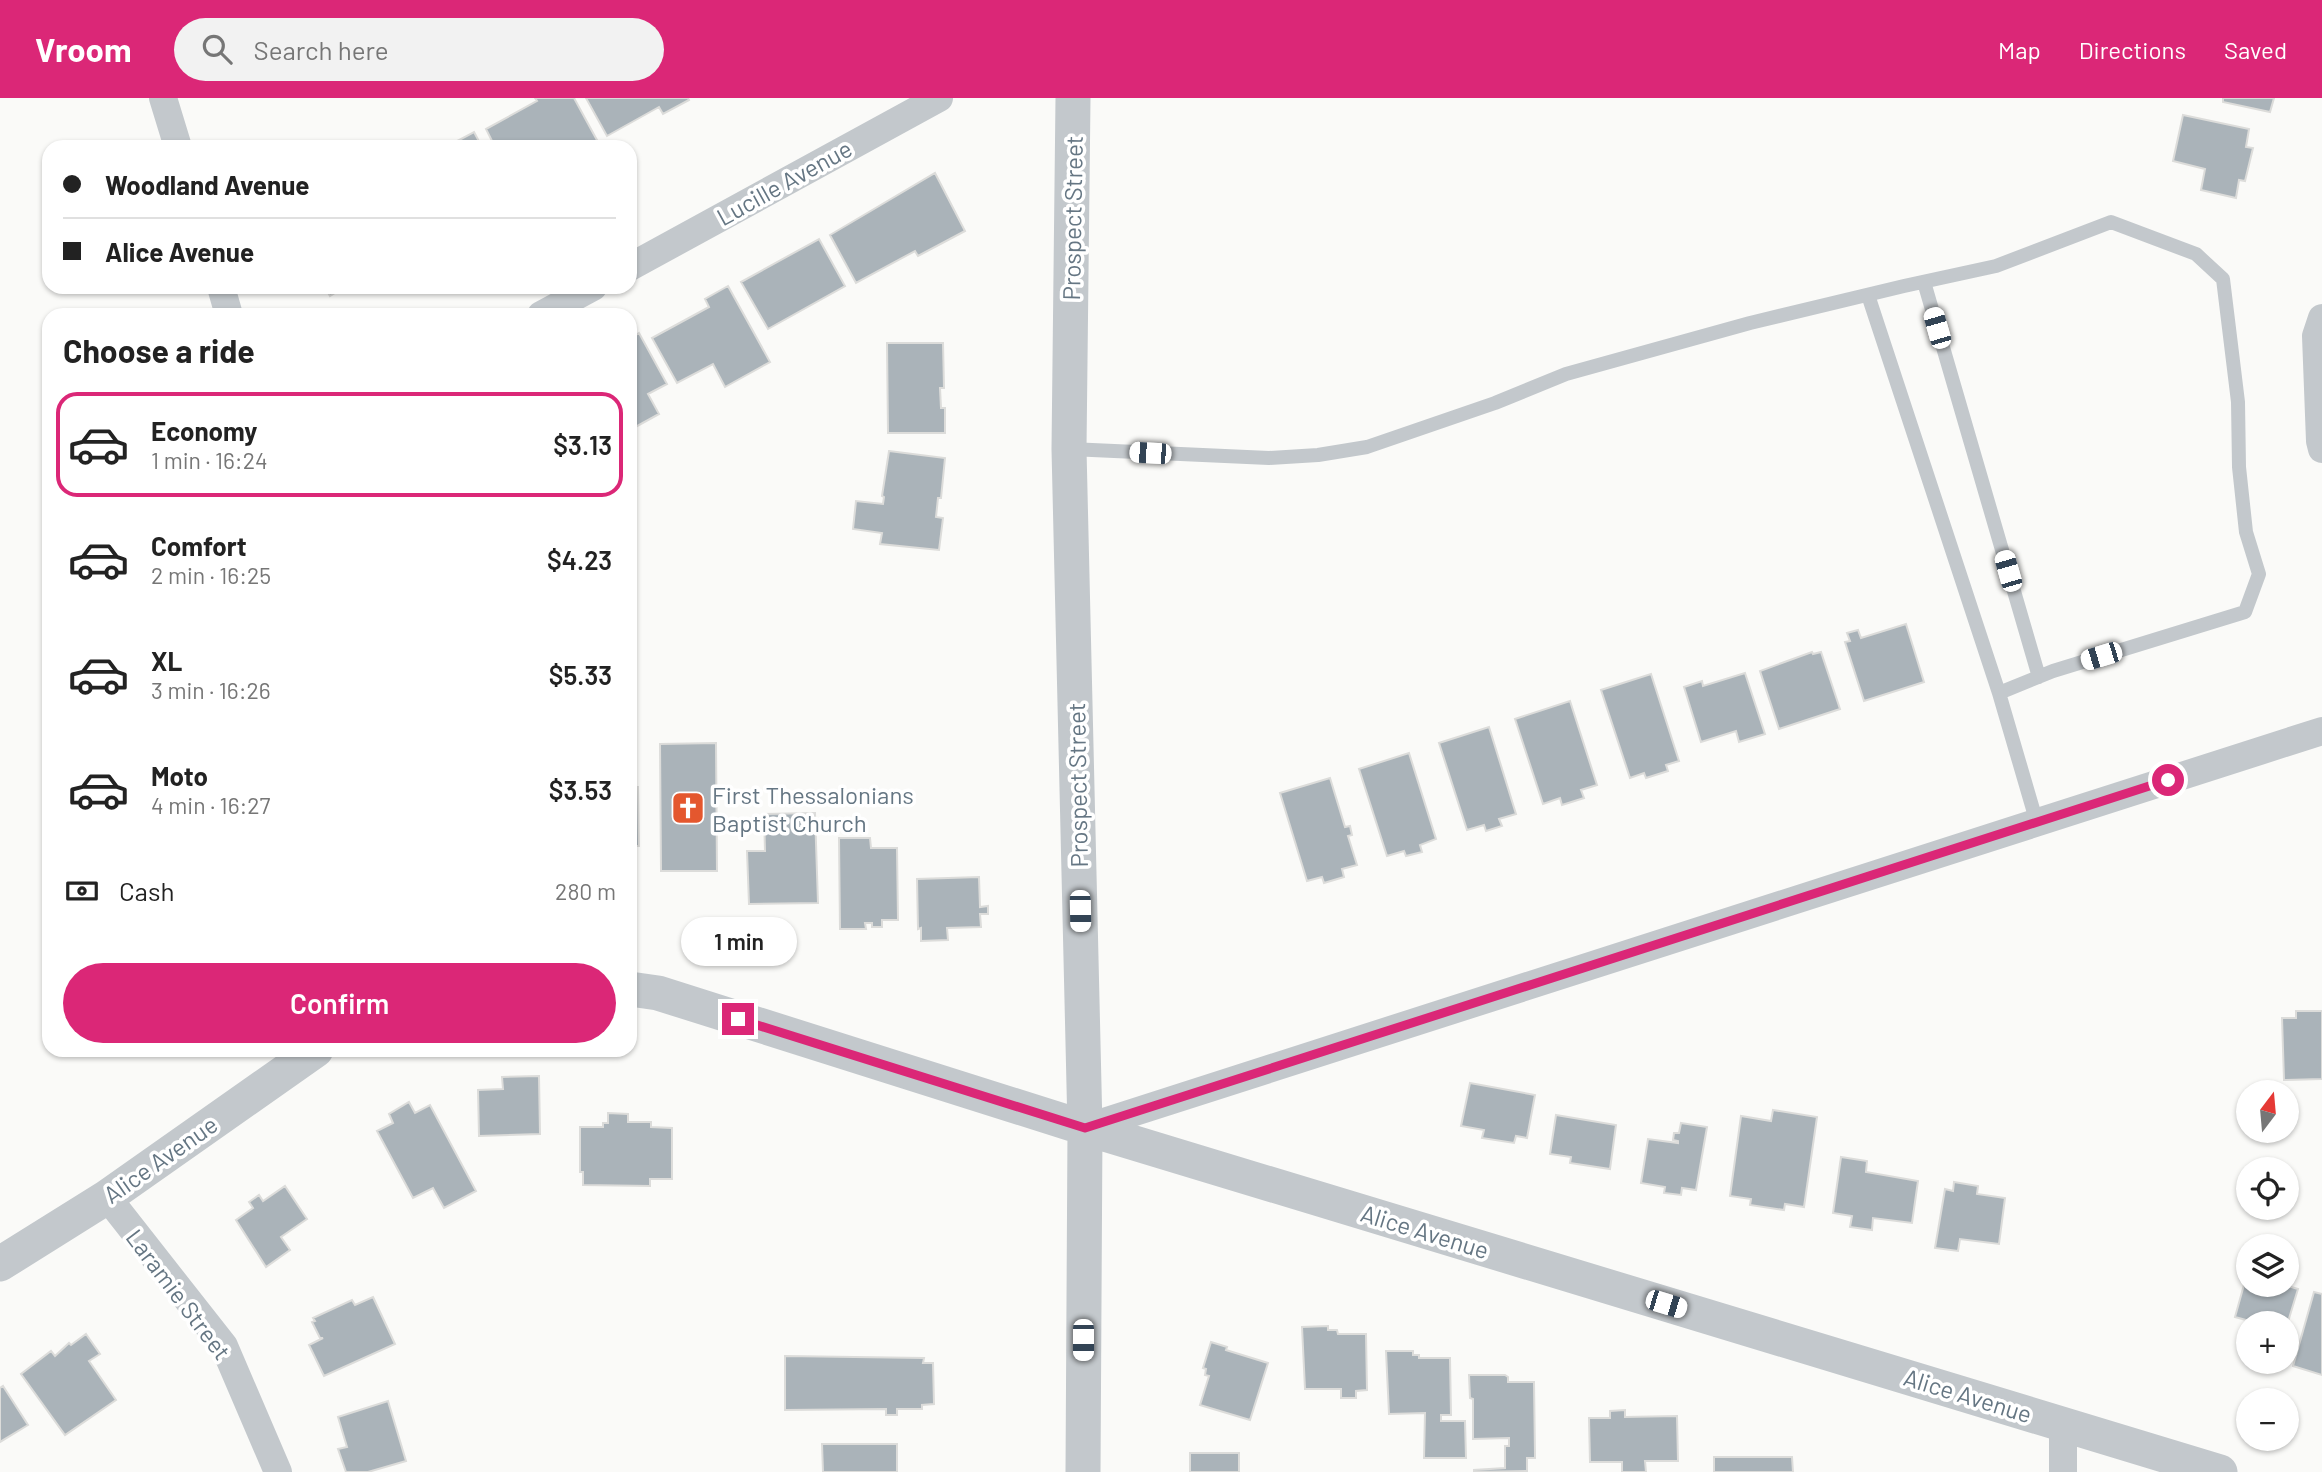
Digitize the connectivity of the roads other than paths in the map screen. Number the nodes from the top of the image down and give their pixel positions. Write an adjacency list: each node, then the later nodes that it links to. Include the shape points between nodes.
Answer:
1 (163, 98): 4 (street)
2 (939, 98): 5 (street, Lucille Avenue)
3 (1073, 98): 11 (street, Prospect Street)
4 (176, 140)
5 (637, 263)
6 (1924, 282): 8 (lane); 13 (lane); 13 (lane, via 1996,266 2111,222 2196,254 2222,279 2238,402 2246,532 2259,574 2245,612)
7 (580, 294): 9 (street)
8 (1868, 295): 11 (lane, via 1566,374 1367,447 1269,457); 14 (lane)
9 (554, 308)
10 (2322, 318): 12 (street, via 2316,336)
11 (1069, 449): 19 (street, Prospect Street)
12 (2322, 449)
13 (2039, 677): 14 (lane)
14 (1999, 693): 16 (lane)
15 (2322, 731): 16 (street)
16 (2037, 822): 19 (street)
17 (637, 990): 19 (street, Alice Avenue)
18 (306, 1057): 20 (street, Alice Avenue)
19 (1085, 1128): 22 (street, Alice Avenue); 24 (street, Prospect Street)
20 (107, 1198): 21 (street, Alice Avenue); 23 (street, Laramie Street, via 224,1346)
21 (0, 1264)
22 (2063, 1424): 25 (street); 26 (street, Alice Avenue)
23 (278, 1472)
24 (1083, 1472)
25 (2063, 1472)
26 (2220, 1472)

